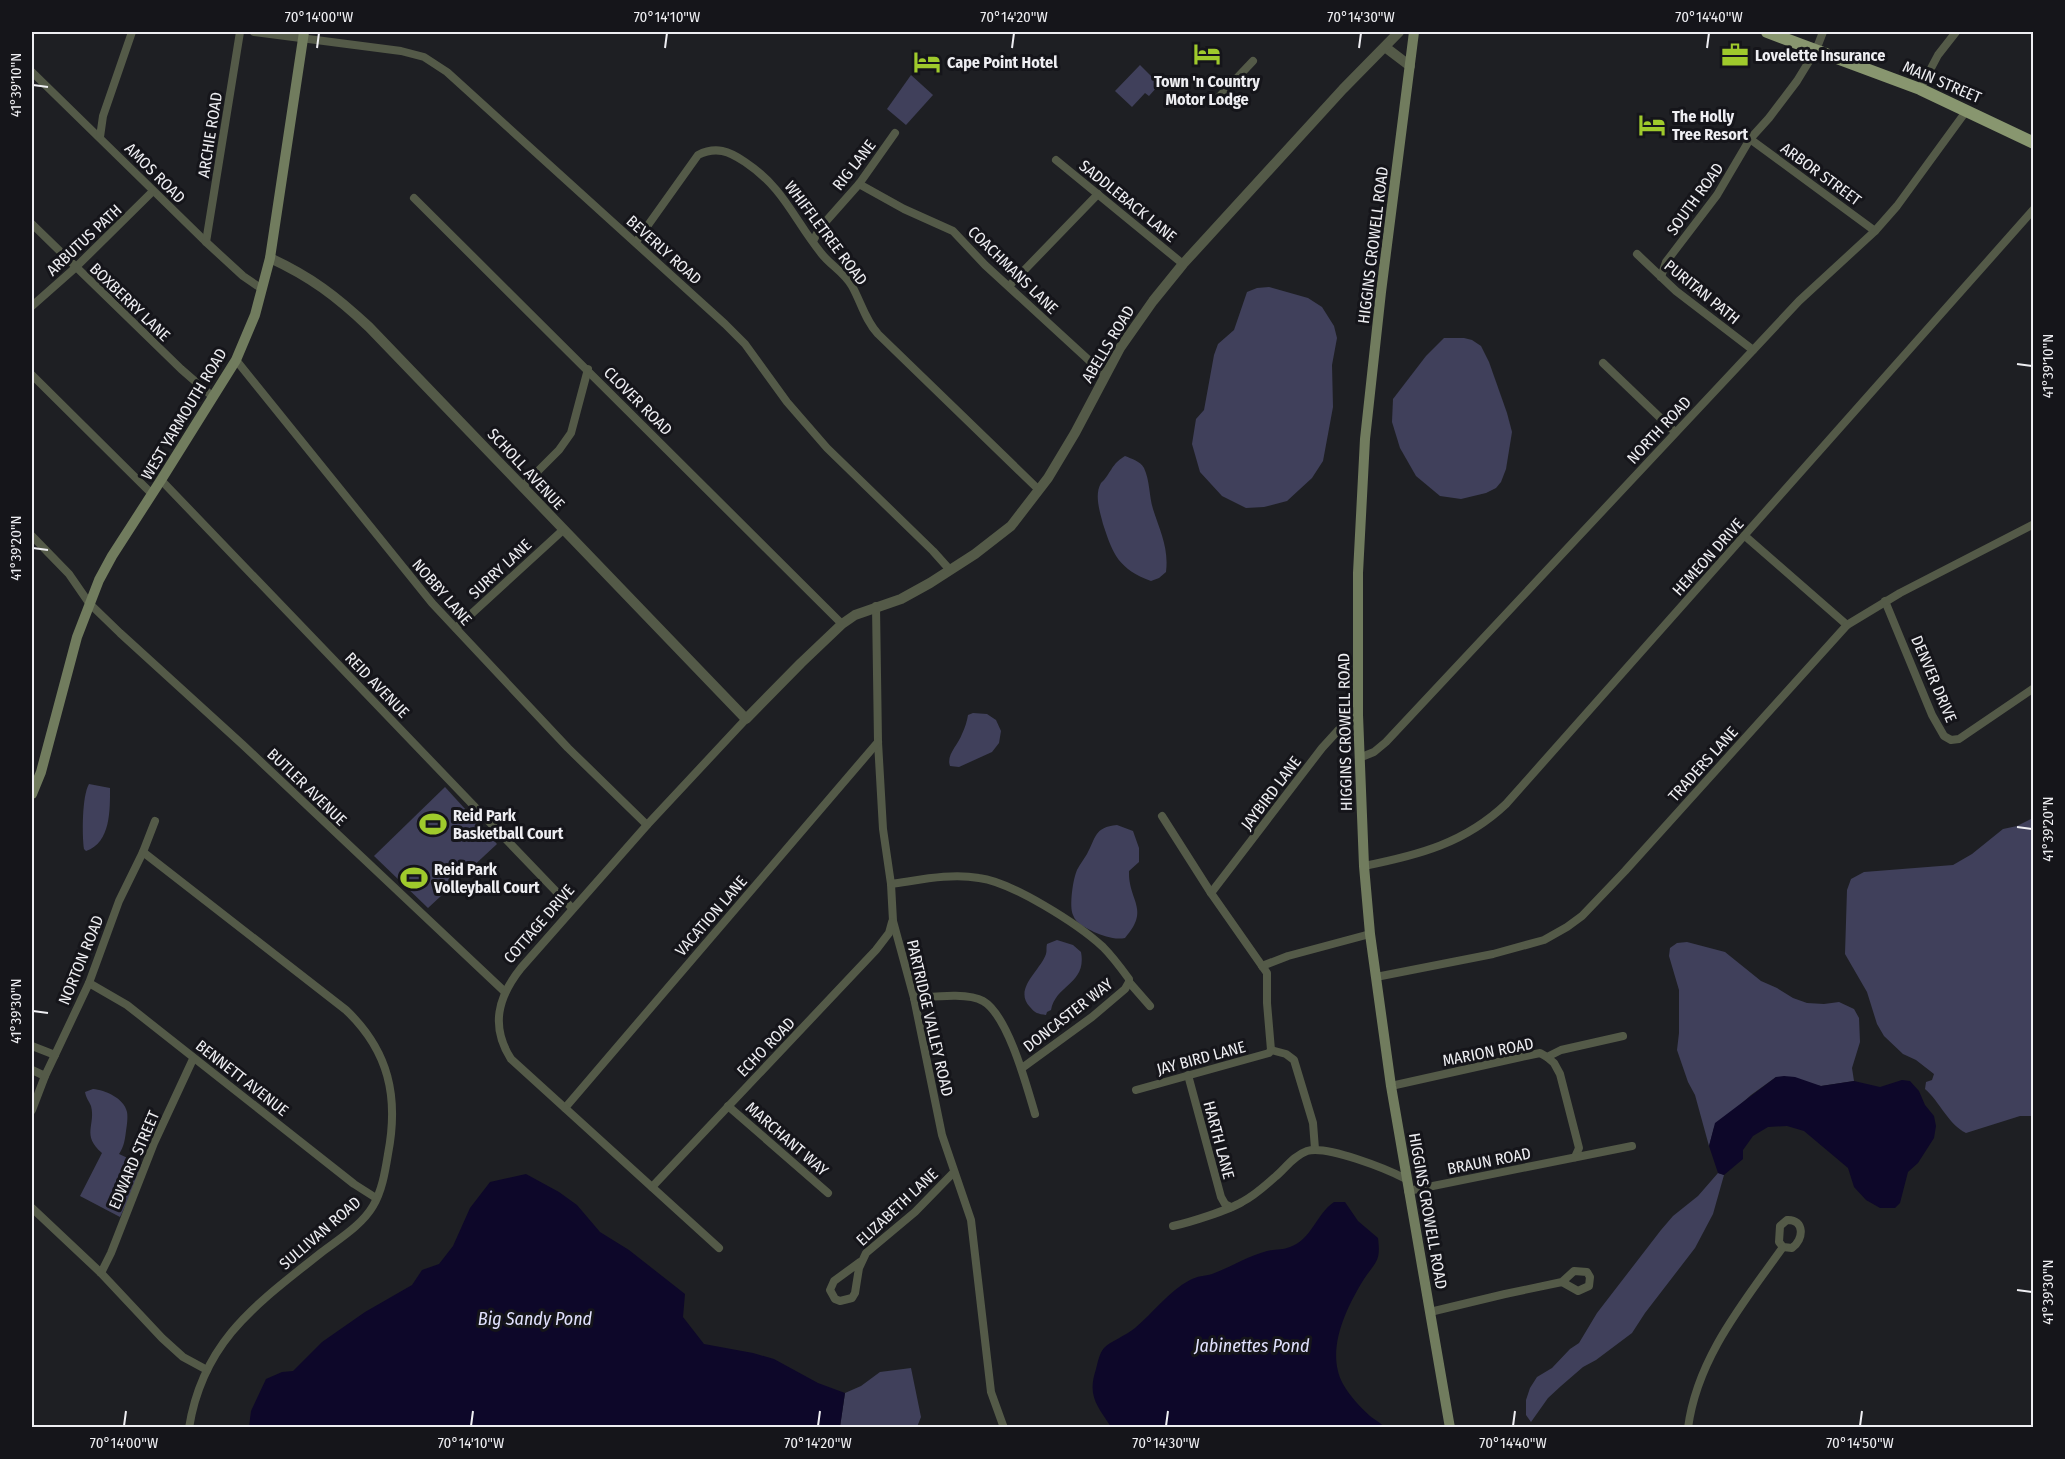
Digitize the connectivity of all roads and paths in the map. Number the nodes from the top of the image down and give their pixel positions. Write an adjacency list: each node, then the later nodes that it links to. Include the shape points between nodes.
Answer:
1 (132, 32): 19 (street)
2 (240, 32): 31 (street, ARCHIE ROAD)
3 (254, 32): 9 (street, BEVERLY ROAD)
4 (1400, 32): 10 (street, ABELLS ROAD)
5 (1414, 32): 13 (main road, HIGGINS CROWELL ROAD)
6 (1767, 32): 11 (main road, MAIN STREET)
7 (1823, 32): 11 (street, SOUTH ROAD)
8 (1956, 32): 15 (street)
9 (304, 34): 32 (street, BEVERLY ROAD, via 401,51 436,63); 34 (main road, WEST YARMOUTH ROAD)
10 (1384, 47): 13 (street); 35 (street, ABELLS ROAD)
11 (1816, 50): 15 (main road, MAIN STREET); 20 (street, SOUTH ROAD, via 1797,81)
12 (1253, 61): 16 (street)
13 (1410, 66): 65 (main road, HIGGINS CROWELL ROAD, via 1365,439 1358,573)
14 (32, 72): 19 (street, AMOS ROAD)
15 (1920, 89): 17 (main road, MAIN STREET)
16 (1218, 98)
17 (1967, 110): 21 (main road, MAIN STREET); 29 (street, NORTH ROAD)
18 (895, 133): 23 (street, RIG LANE)
19 (99, 137): 24 (street, AMOS ROAD)
20 (1750, 139): 29 (street, ARBOR STREET); 37 (street, SOUTH ROAD, via 1717,195 1666,262)
21 (2034, 143)
22 (1056, 160): 25 (street, SADDLEBACK LANE)
23 (858, 184): 30 (street, RIG LANE); 38 (street, COACHMANS LANE, via 953,231)
24 (153, 191): 31 (street, AMOS ROAD); 36 (street, ARBUTUS PATH)
25 (1098, 194): 35 (street, SADDLEBACK LANE); 38 (street)
26 (414, 198): 44 (street, CLOVER ROAD)
27 (2034, 209): 56 (street, HEMEON DRIVE)
28 (32, 225): 36 (street, BOXBERRY LANE)
29 (1875, 231): 41 (street, NORTH ROAD)
30 (813, 241): 32 (street, WHIFFLETREE ROAD, via 771,182 735,155 713,150 698,155); 51 (street, WHIFFLETREE ROAD, via 824,257 841,270 878,334)
31 (206, 242): 39 (street, AMOS ROAD)
32 (636, 242): 57 (street, BEVERLY ROAD, via 745,344 820,441)
33 (1636, 254): 37 (street, PURITAN PATH)
34 (270, 258): 39 (main road, WEST YARMOUTH ROAD); 50 (street, SCHOLL AVENUE, via 300,272 340,300)
35 (1183, 264): 46 (street, ABELLS ROAD, via 1130,333)
36 (75, 268): 40 (street, ARBUTUS PATH); 47 (street, BOXBERRY LANE)
37 (1661, 277): 41 (street, PURITAN PATH)
38 (1009, 286): 46 (street, COACHMANS LANE)
39 (262, 289): 42 (main road, WEST YARMOUTH ROAD)
40 (32, 306)
41 (1753, 350): 48 (street, NORTH ROAD)
42 (236, 360): 47 (main road, WEST YARMOUTH ROAD); 63 (street, NOBBY LANE)
43 (1603, 363): 48 (street)
44 (588, 369): 50 (street, via 572,433); 61 (street, CLOVER ROAD)
45 (32, 375): 52 (street)
46 (1105, 375): 51 (street, ABELLS ROAD)
47 (212, 396): 49 (main road, WEST YARMOUTH ROAD)
48 (1675, 432): 68 (street, NORTH ROAD, via 1386,742)
49 (161, 480): 52 (main road, WEST YARMOUTH ROAD); 78 (street, REID AVENUE)
50 (522, 487): 54 (street, SCHOLL AVENUE)
51 (1039, 490): 57 (street, ABELLS ROAD, via 1011,526)
52 (152, 494): 59 (main road, WEST YARMOUTH ROAD, via 112,556)
53 (2034, 524): 58 (street, TRADERS LANE)
54 (563, 530): 63 (street, SURRY LANE); 66 (street, SCHOLL AVENUE)
55 (32, 536): 59 (street, BUTLER AVENUE, via 69,574)
56 (1745, 536): 62 (street); 75 (street, HEMEON DRIVE, via 1489,819 1435,848)
57 (950, 570): 60 (street, ABELLS ROAD, via 901,599)
58 (1885, 601): 62 (street, TRADERS LANE); 64 (street, DENVER DRIVE, via 1932,715 1947,738 1963,737)
59 (89, 603): 69 (main road, WEST YARMOUTH ROAD); 85 (street, BUTLER AVENUE)
60 (876, 606): 61 (street, ABELLS ROAD); 67 (street, PARTRIDGE VALLEY ROAD)
61 (842, 624): 66 (street, COTTAGE DRIVE)
62 (1847, 625): 82 (street, TRADERS LANE, via 1625,871 1567,927 1544,940 1502,951)
63 (456, 628): 73 (street, NOBBY LANE)
64 (2034, 688)
65 (1358, 715): 68 (main road, HIGGINS CROWELL ROAD); 77 (street, JAYBIRD LANE, via 1322,748)
66 (746, 719): 73 (street, COTTAGE DRIVE)
67 (878, 742): 76 (street, PARTRIDGE VALLEY ROAD); 101 (street, VACATION LANE)
68 (1359, 758): 75 (main road, HIGGINS CROWELL ROAD)
69 (36, 770): 70 (main road, WEST YARMOUTH ROAD)
70 (32, 794)
71 (1162, 816): 77 (street)
72 (155, 821): 74 (street, NORTON ROAD)
73 (647, 825): 78 (street, COTTAGE DRIVE)
74 (143, 852): 84 (street, NORTON ROAD, via 119,901); 112 (street, SULLIVAN ROAD, via 346,1010 368,1034 384,1065 393,1104 385,1176)
75 (1365, 866): 80 (main road, HIGGINS CROWELL ROAD)
76 (891, 884): 79 (street, PARTRIDGE VALLEY ROAD); 83 (street, via 957,876 994,880 1081,929 1117,962)
77 (1212, 893): 81 (street)
78 (572, 908): 85 (street, COTTAGE DRIVE)
79 (893, 921): 86 (street, PARTRIDGE VALLEY ROAD); 100 (street, ECHO ROAD, via 876,950)
80 (1371, 934): 81 (street); 82 (main road, HIGGINS CROWELL ROAD)
81 (1262, 966): 90 (street, via 1267,974)
82 (1376, 977): 98 (main road, HIGGINS CROWELL ROAD)
83 (1129, 982): 87 (street); 94 (street, DONCASTER WAY, via 1092,1017)
84 (89, 983): 91 (street, NORTON ROAD); 93 (street, BENNETT AVENUE, via 127,1005)
85 (505, 992): 101 (street, COTTAGE DRIVE, via 499,1022 507,1052)
86 (914, 998): 94 (street, via 982,1000 994,1009); 107 (street, PARTRIDGE VALLEY ROAD, via 942,1135)
87 (1150, 1006)
88 (1623, 1036): 92 (street, MARION ROAD)
89 (32, 1046): 91 (street)
90 (1271, 1050): 96 (street, JAY BIRD LANE); 105 (street, via 1294,1060 1314,1123)
91 (55, 1055): 97 (street, NORTON ROAD)
92 (1546, 1057): 98 (street, MARION ROAD, via 1540,1053); 106 (street, via 1560,1074 1579,1148)
93 (194, 1059): 112 (street, BENNETT AVENUE); 119 (street, EDWARD STREET)
94 (1022, 1068): 103 (street)
95 (32, 1070): 97 (street)
96 (1188, 1075): 99 (street, JAY BIRD LANE); 113 (street, HARTH LANE, via 1221,1197)
97 (45, 1076): 102 (street, NORTON ROAD)
98 (1391, 1086): 108 (main road, HIGGINS CROWELL ROAD)
99 (1136, 1089)
100 (728, 1106): 109 (street, ECHO ROAD); 111 (street, MARCHANT WAY)
101 (565, 1108): 109 (street, COTTAGE DRIVE)
102 (32, 1110)
103 (1035, 1114)
104 (1632, 1146): 106 (street, BRAUN ROAD)
105 (1315, 1149): 108 (street, via 1333,1151); 113 (street, via 1297,1156 1249,1197)
106 (1575, 1157): 110 (street, BRAUN ROAD)
107 (954, 1172): 118 (street, ELIZABETH LANE); 124 (street, PARTRIDGE VALLEY ROAD, via 975,1237 991,1392)
108 (1406, 1179): 110 (main road, HIGGINS CROWELL ROAD)
109 (652, 1187): 117 (street, COTTAGE DRIVE)
110 (1408, 1191): 121 (main road, HIGGINS CROWELL ROAD)
111 (828, 1193)
112 (376, 1198): 122 (street, SULLIVAN ROAD, via 360,1221 241,1319)
113 (1231, 1207): 115 (street)
114 (32, 1208): 119 (street)
115 (1173, 1226)
116 (1783, 1247): 126 (street, via 1713,1352 1697,1389)
117 (719, 1248)
118 (860, 1262): 118 (street, ELIZABETH LANE, via 852,1298 835,1299 830,1290 834,1281)
119 (100, 1273): 122 (street, via 183,1357)
120 (1562, 1282): 121 (street)
121 (1431, 1312): 125 (main road, HIGGINS CROWELL ROAD)
122 (207, 1370): 123 (street, SULLIVAN ROAD)
123 (189, 1428)
124 (1004, 1428)
125 (1449, 1428)
126 (1688, 1428)

